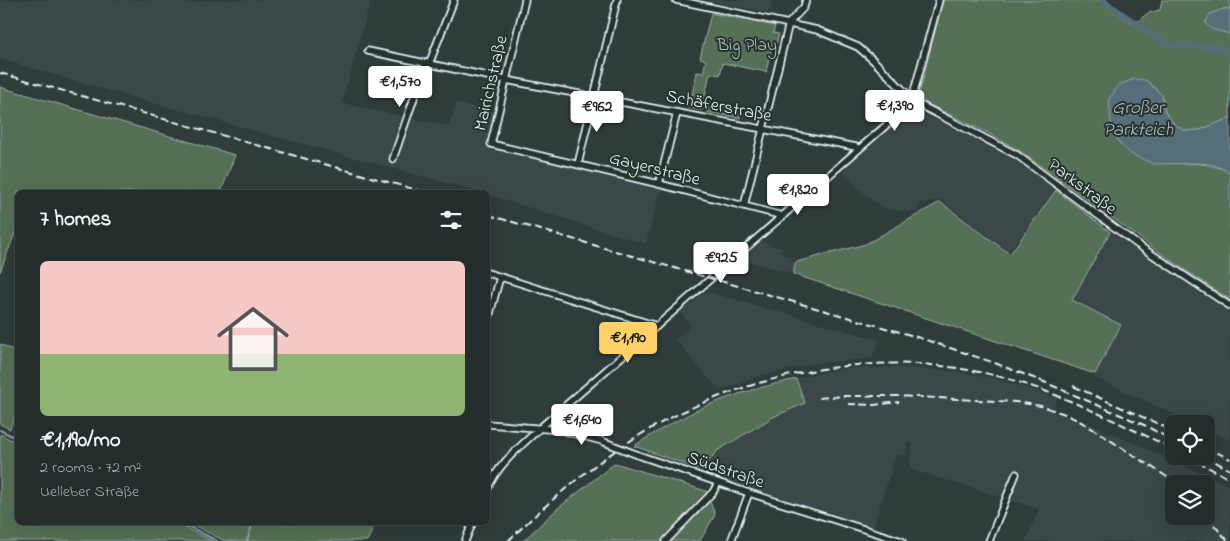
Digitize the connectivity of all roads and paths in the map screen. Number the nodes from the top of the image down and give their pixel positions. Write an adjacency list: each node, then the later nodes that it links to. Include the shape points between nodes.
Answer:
1 (454, 0): 9 (street)
2 (525, 0): 10 (street, Mairichstraße)
3 (617, 0): 11 (street)
4 (676, 0): 7 (street, Parkstraße)
5 (806, 0): 7 (street, via 804,7)
6 (938, 0): 12 (street)
7 (789, 23): 12 (street, Parkstraße, via 817,30 858,47); 14 (street)
8 (368, 51): 9 (street, Schäferstraße)
9 (428, 64): 10 (street, Schäferstraße); 17 (street)
10 (506, 80): 11 (street, Schäferstraße); 15 (street, Mairichstraße)
11 (595, 96): 13 (street, Schäferstraße); 18 (street)
12 (912, 99): 16 (street); 24 (street, Parkstraße, via 1016,155 1138,245)
13 (677, 113): 14 (street, Schäferstraße); 19 (street)
14 (763, 129): 16 (street, Schäferstraße); 20 (street)
15 (491, 144): 18 (street, Gayerstraße)
16 (859, 149): 21 (street)
17 (393, 159)
18 (578, 164): 19 (street, Gayerstraße)
19 (659, 184): 20 (street, Gayerstraße)
20 (744, 206): 21 (street, Gayerstraße)
21 (783, 216): 26 (street)
22 (490, 274): 23 (street)
23 (500, 277): 25 (street); 26 (street)
24 (1230, 306)
25 (490, 314)
26 (657, 326): 28 (street)
27 (490, 424): 28 (street, Südstraße)
28 (540, 428): 30 (street, Südstraße, bridge, via 602,441); 31 (street, via 495,474)
29 (1016, 474): 38 (street)
30 (718, 483): 32 (street, Südstraße); 35 (street)
31 (490, 484)
32 (748, 493): 36 (street); 37 (street, Südstraße)
33 (472, 525): 34 (street)
34 (465, 541)
35 (666, 541)
36 (731, 541)
37 (902, 541)
38 (989, 541)

